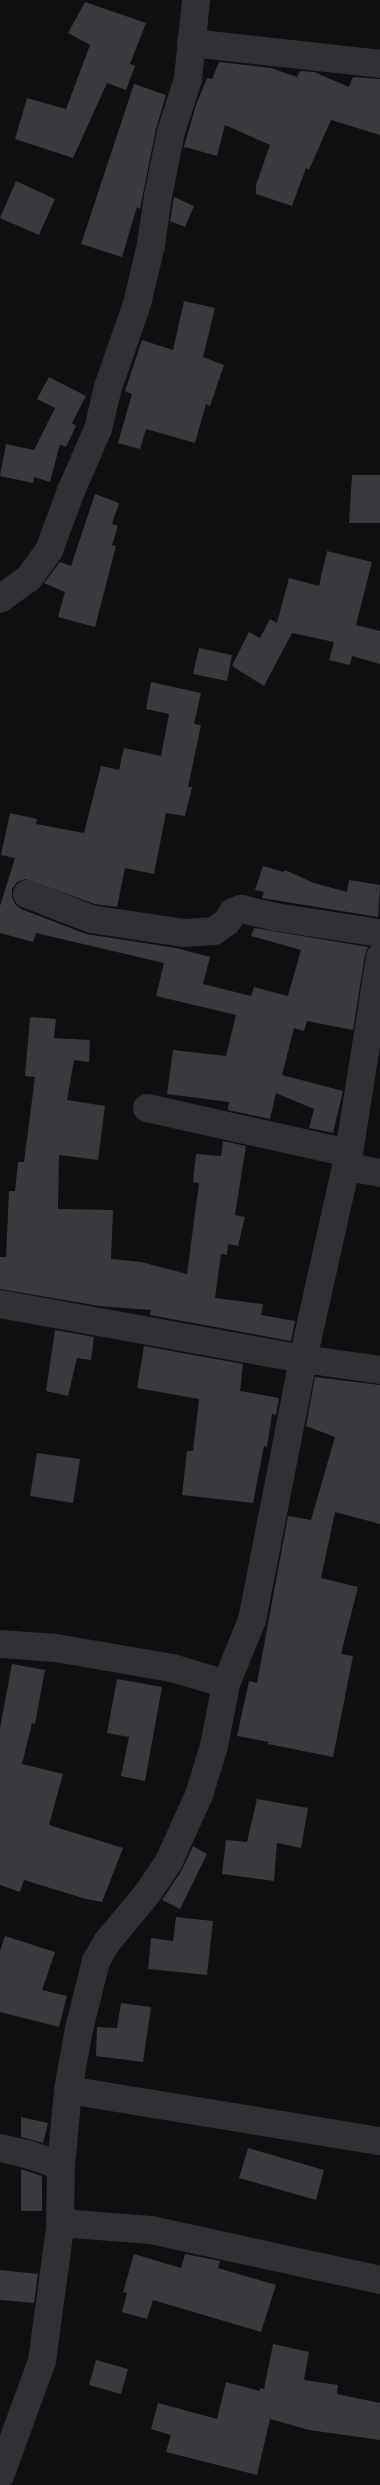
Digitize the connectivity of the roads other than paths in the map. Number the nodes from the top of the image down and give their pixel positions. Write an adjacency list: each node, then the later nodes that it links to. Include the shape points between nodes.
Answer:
1 (196, 0): 2 (street)
2 (192, 43): 3 (street); 4 (street, via 188,79 171,132 137,304 108,387 98,429 48,550 29,578)
3 (380, 64)
4 (0, 599)
5 (27, 894): 6 (street, via 91,919 177,932 214,931 227,922 233,912 241,910)
6 (380, 933)
7 (380, 957): 9 (street)
8 (147, 1108): 9 (street)
9 (348, 1160): 10 (street); 12 (street)
10 (380, 1173)
11 (0, 1304): 12 (street)
12 (303, 1359): 13 (street); 15 (street, via 252,1620)
13 (380, 1370)
14 (0, 1644): 15 (street, via 56,1648 162,1666)
15 (226, 1684): 16 (street, via 214,1746 199,1795 169,1861 96,1961)
16 (68, 2090): 17 (street); 19 (street)
17 (380, 2142)
18 (0, 2148): 19 (street)
19 (61, 2166): 20 (street)
20 (60, 2223): 21 (street, via 151,2230); 22 (street, via 52,2305 42,2361)
21 (380, 2280)
22 (0, 2476)

